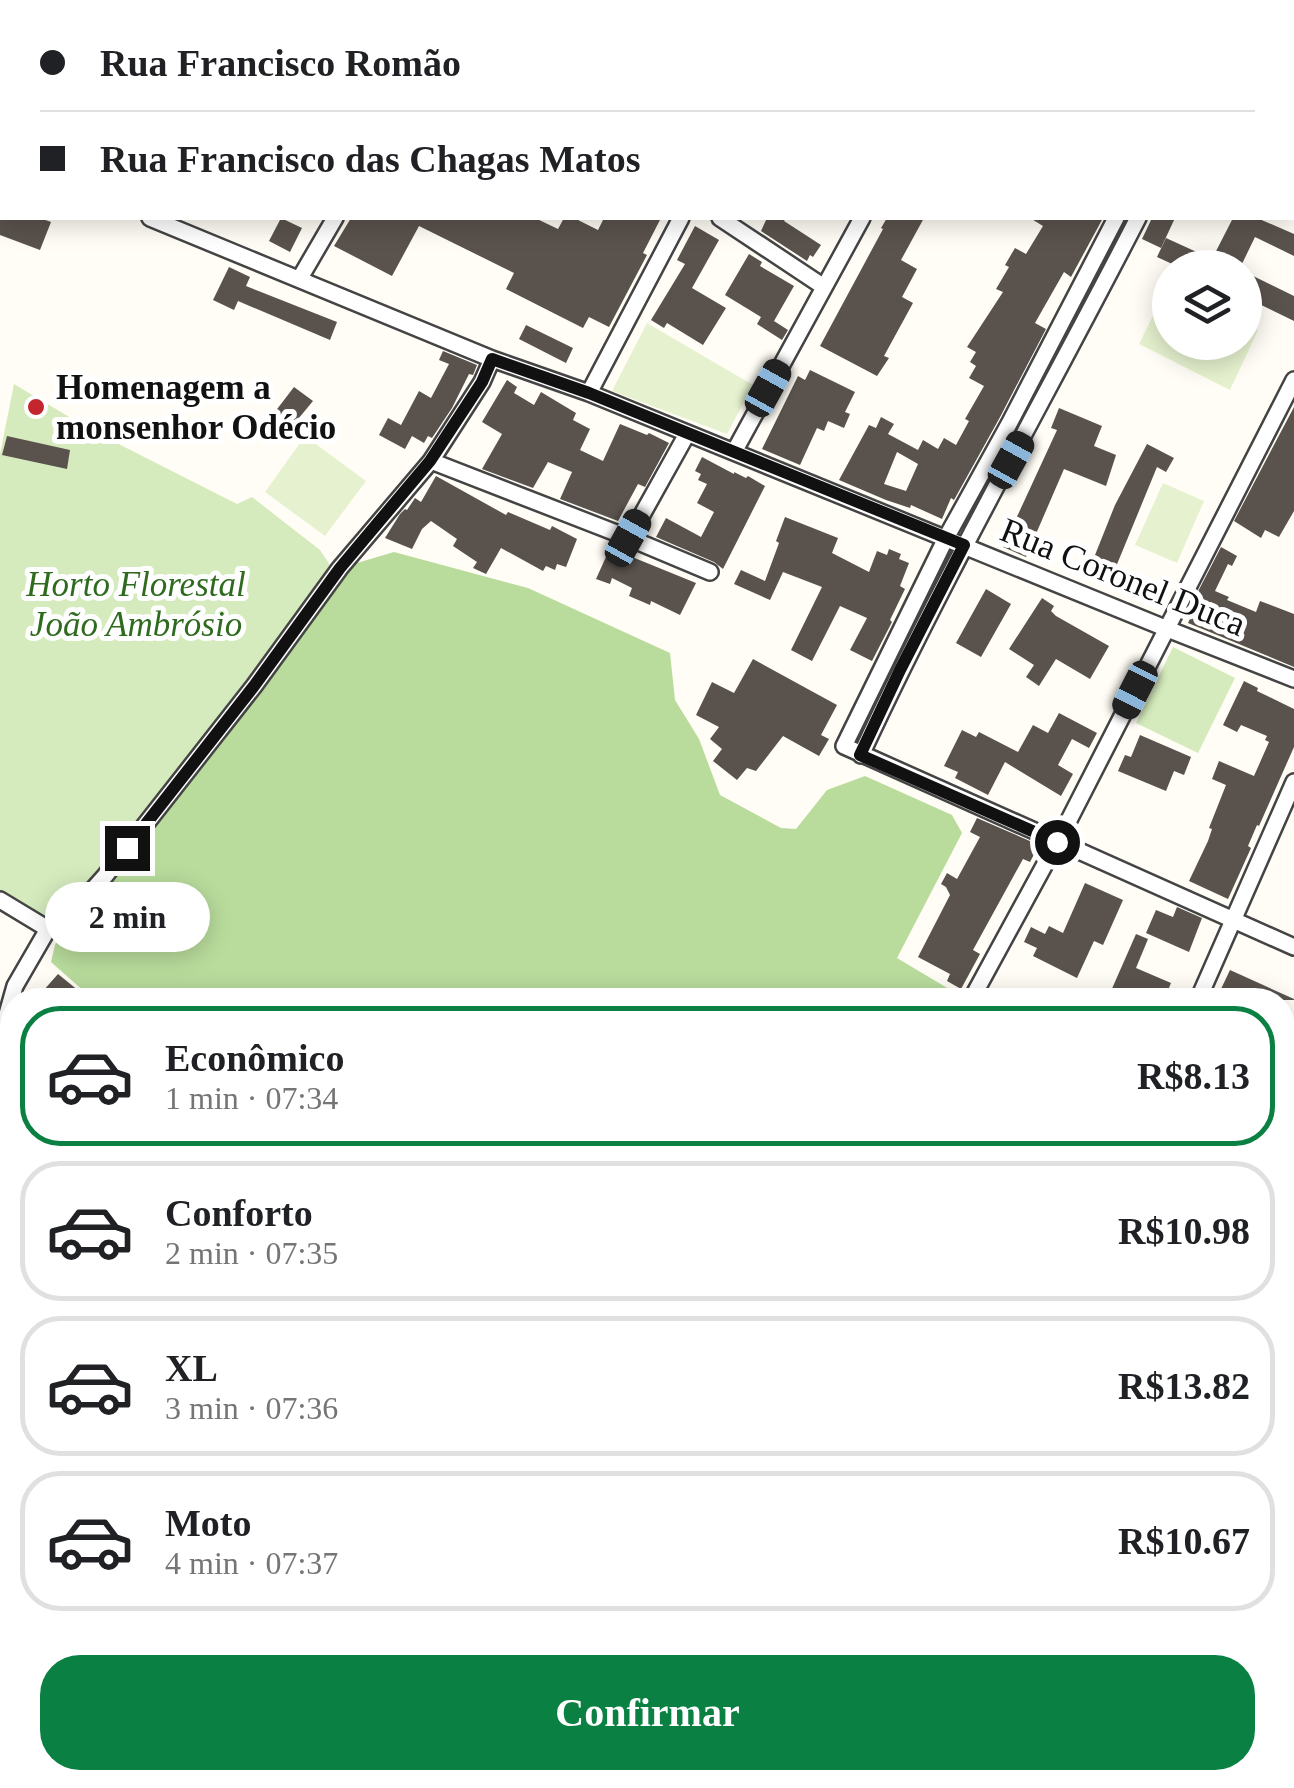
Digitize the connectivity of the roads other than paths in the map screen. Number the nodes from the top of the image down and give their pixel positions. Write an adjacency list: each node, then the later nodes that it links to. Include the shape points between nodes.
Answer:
1 (155, 220): 8 (street, Rua Coronel Duca)
2 (334, 220): 8 (street)
3 (680, 220): 14 (street)
4 (723, 220): 9 (street)
5 (861, 220): 9 (street)
6 (1115, 220): 10 (street)
7 (1137, 220): 11 (street)
8 (300, 278): 12 (street, Rua Coronel Duca)
9 (824, 287): 18 (street)
10 (1054, 338): 11 (street); 15 (street)
11 (1071, 348): 16 (street)
12 (492, 359): 14 (street, Rua Coronel Duca); 19 (street)
13 (1294, 380): 24 (street)
14 (589, 393): 17 (street, Rua Coronel Duca)
15 (1009, 424): 16 (street); 21 (street)
16 (1027, 432): 22 (street)
17 (687, 434): 18 (street, Rua Coronel Duca); 20 (street)
18 (734, 452): 21 (street, Rua Coronel Duca)
19 (430, 461): 20 (street); 33 (street, via 105,876)
20 (628, 538): 23 (street)
21 (946, 538): 22 (street, Rua Coronel Duca); 25 (street)
22 (964, 545): 24 (street, Rua Coronel Duca); 26 (street)
23 (710, 572)
24 (1165, 628): 27 (street, Rua Coronel Duca); 30 (street)
25 (883, 663): 26 (street); 28 (street, via 844,746)
26 (900, 670): 28 (street)
27 (1294, 679)
28 (860, 755): 30 (street)
29 (1294, 782): 32 (street)
30 (1057, 842): 32 (street); 36 (street)
31 (0, 900): 33 (street)
32 (1234, 921): 34 (street); 37 (street)
33 (48, 929): 35 (street)
34 (1294, 947)
35 (14, 988)
36 (978, 988)
37 (1203, 988)

